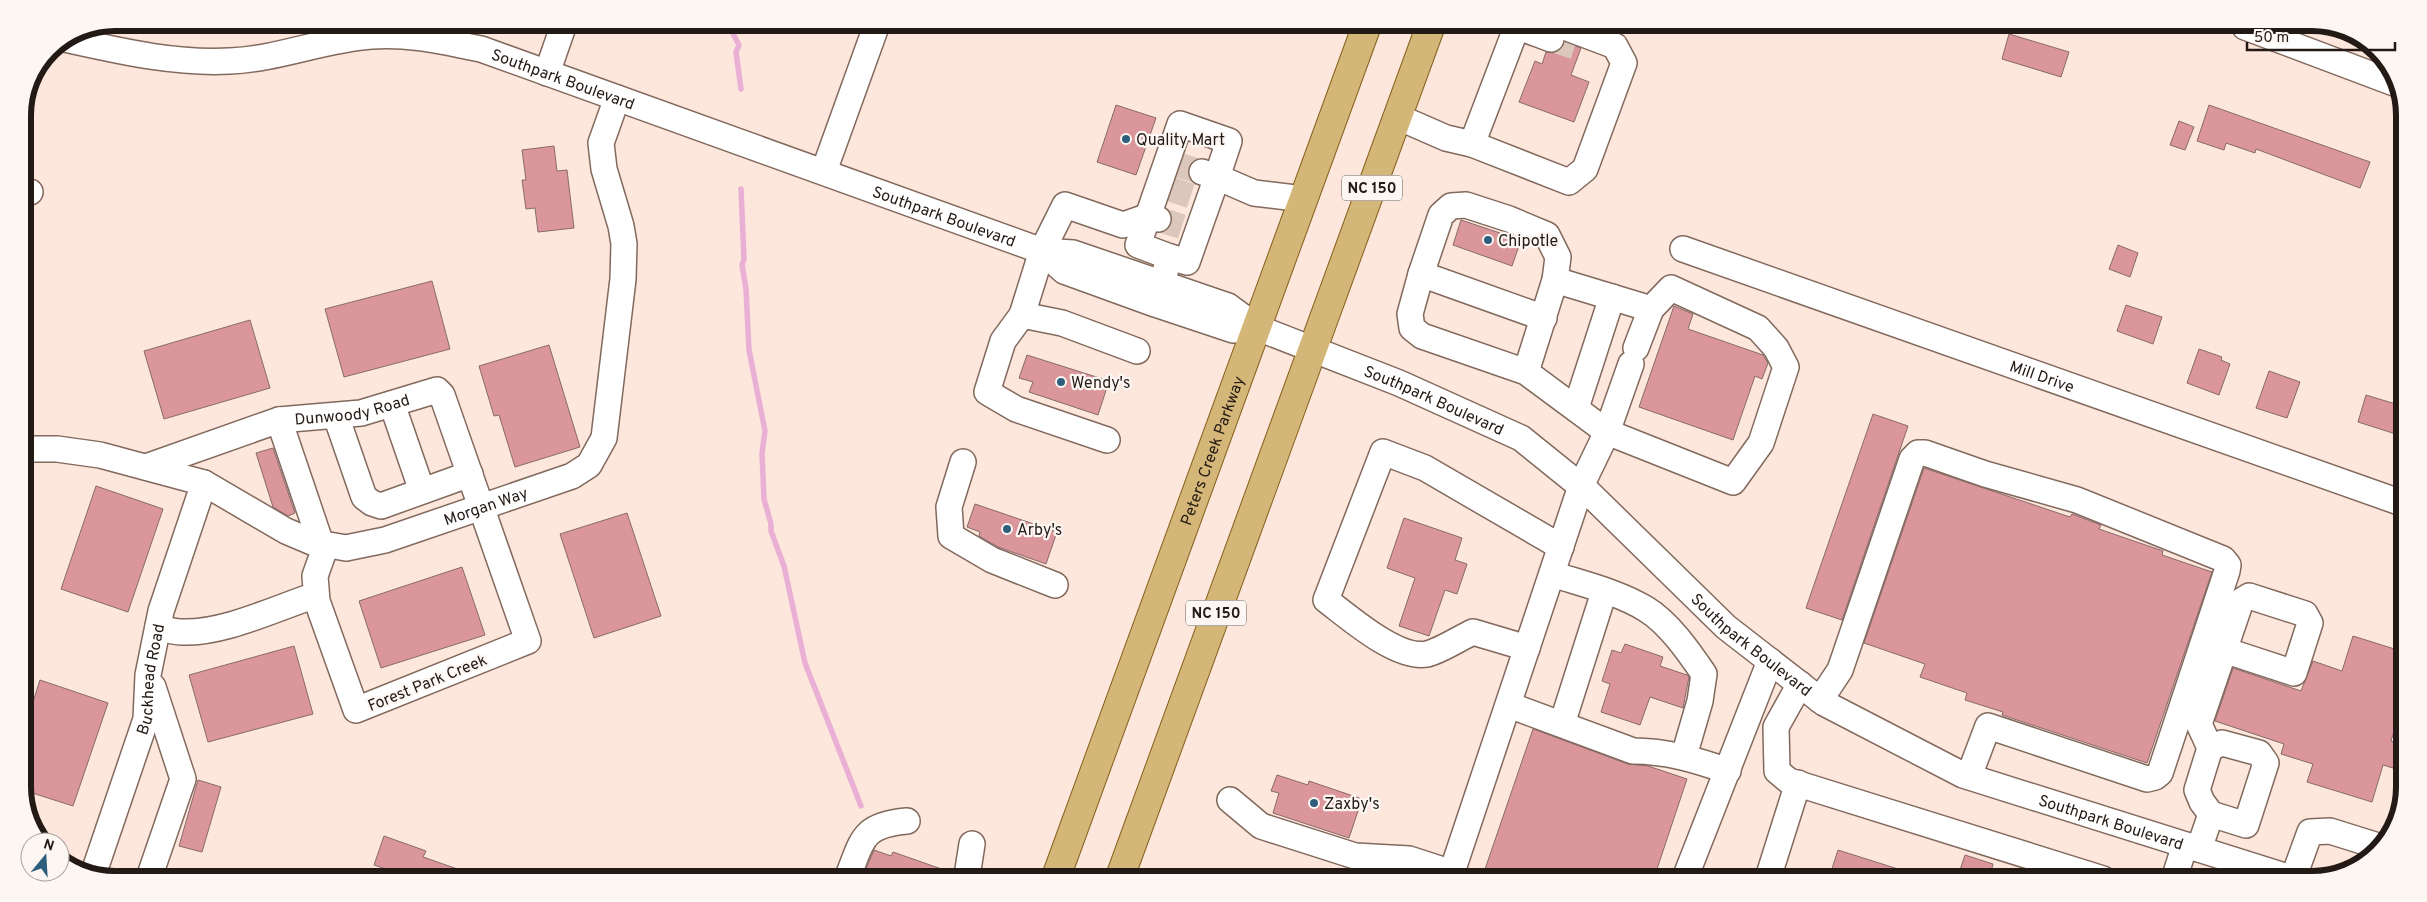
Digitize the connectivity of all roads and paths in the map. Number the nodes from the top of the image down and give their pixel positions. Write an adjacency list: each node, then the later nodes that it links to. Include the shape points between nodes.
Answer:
1 (562, 31): 11 (street)
2 (874, 31): 16 (street)
3 (1365, 31): 18 (main road, Peters Creek Parkway)
4 (1429, 31): 14 (main road, NC 150)
5 (1535, 31): 15 (street)
6 (1545, 31): 10 (street, via 1614,46)
7 (2256, 31): 12 (street)
8 (76, 41): 11 (street, Southpark Boulevard, via 188,62 232,61 372,36 411,36 481,49)
9 (1581, 49): 10 (street)
10 (1624, 63): 15 (street, via 1585,169 1569,182)
11 (547, 73): 13 (street, Southpark Boulevard)
12 (2388, 81)
13 (617, 98): 16 (street, Southpark Boulevard); 48 (street, Morgan Way, via 601,143 604,169 624,244 623,279 604,438 589,465 572,476)
14 (1398, 117): 15 (street, via 1446,138); 32 (main road, NC 150)
15 (1472, 144)
16 (824, 171): 21 (street, Southpark Boulevard)
17 (1209, 175): 18 (street, via 1254,193); 19 (street, via 1229,140 1180,124 1173,163); 22 (street, via 1190,230 1188,262)
18 (1304, 199): 30 (main road, Peters Creek Parkway)
19 (1154, 218): 21 (street, via 1123,225 1065,205); 22 (street, via 1138,245)
20 (1682, 249): 47 (street, Mill Drive)
21 (1042, 251): 25 (street, Southpark Boulevard, via 1073,253); 28 (street); 30 (street, Southpark Boulevard, via 1064,271 1155,304 1233,330)
22 (1170, 257): 25 (street)
23 (1420, 274): 24 (street, via 1441,215 1451,206 1466,205 1509,218 1547,235 1558,258); 29 (street); 33 (street, via 1410,314 1412,328 1422,336)
24 (1554, 280): 26 (street); 29 (street)
25 (1161, 284): 30 (street, Southpark Boulevard, via 1228,306)
26 (1612, 297): 27 (street); 35 (street)
27 (1651, 309): 38 (street); 38 (street, via 1671,288 1758,328 1776,348 1786,367 1761,443 1733,482)
28 (1022, 315): 31 (street, via 1062,323); 39 (street, via 1003,341 986,392 1016,409)
29 (1544, 318): 33 (street)
30 (1258, 328): 32 (street, Southpark Boulevard); 79 (main road, Peters Creek Parkway)
31 (1137, 350)
32 (1312, 350): 45 (street, Southpark Boulevard, via 1399,383 1521,438); 80 (main road, NC 150)
33 (1526, 372): 35 (street)
34 (392, 404): 36 (street, Dunwoody Road); 43 (street, Dunwoody Road, via 436,390 442,395); 46 (street)
35 (1576, 408): 38 (street)
36 (336, 416): 37 (street, Dunwoody Road); 46 (street, via 364,497 381,506)
37 (279, 420): 42 (street, Dunwoody Road); 49 (street)
38 (1607, 432): 45 (street)
39 (1107, 440)
40 (31, 450): 42 (street, Morgan Way, via 57,449 100,455)
41 (963, 462): 52 (street, via 948,507 951,536 992,560)
42 (146, 468): 44 (street, Morgan Way)
43 (470, 474): 46 (street); 48 (street, Dunwoody Road)
44 (204, 483): 49 (street, Morgan Way, via 286,531); 55 (street, Buckhead Road)
45 (1581, 486): 50 (street); 58 (street, Southpark Boulevard, via 1726,627)
46 (422, 492)
47 (2396, 501)
48 (482, 509): 49 (street, Morgan Way, via 366,545 346,548); 54 (street, Forest Park Creek, via 528,641 356,710)
49 (324, 544): 54 (street, Forest Park Creek, via 315,576)
50 (1561, 547): 51 (street); 56 (street, via 1424,468 1383,452 1326,600 1376,637 1402,651 1427,654 1473,632)
51 (1552, 574): 53 (street); 56 (street)
52 (1055, 585)
53 (1604, 592): 63 (street); 65 (street, via 1647,610 1685,645 1704,674 1700,701)
54 (316, 595): 55 (street, via 229,625 198,632)
55 (158, 627): 59 (street, Buckhead Road)
56 (1527, 648): 62 (street)
57 (2224, 650): 64 (street, via 2199,724)
58 (1770, 661): 60 (street, Southpark Boulevard); 66 (street)
59 (148, 675): 75 (street, Buckhead Road, via 146,719); 76 (street, via 183,779)
60 (1800, 684): 61 (street, Southpark Boulevard); 68 (street, via 1776,727 1775,748 1777,771 1789,781)
61 (1820, 700): 67 (street, Southpark Boulevard); 67 (street, via 1840,670 1912,459 1918,453 2077,500 2223,559 2228,565 2160,773 2147,779 1988,726)
62 (1508, 705): 63 (street); 82 (street)
63 (1562, 724): 65 (street, via 1633,751)
64 (2210, 748): 70 (street, via 2197,790); 70 (street, via 2222,743 2259,753 2266,763 2246,825)
65 (1684, 756): 66 (street)
66 (1728, 771): 83 (street)
67 (1968, 776): 74 (street, Southpark Boulevard)
68 (1798, 783): 84 (street); 85 (street)
69 (1230, 800): 81 (street, via 1261,826 1354,856 1410,860)
70 (2212, 814): 74 (street)
71 (906, 822): 77 (street, via 886,823 869,832)
72 (972, 844): 78 (street)
73 (2372, 844): 88 (street, via 2330,831 2310,832)
74 (2192, 847): 86 (street); 87 (street, Southpark Boulevard)
75 (95, 868)
76 (151, 871)
77 (850, 871)
78 (968, 871)
79 (1058, 871)
80 (1122, 871)
81 (1440, 871)
82 (1452, 871)
83 (1688, 871)
84 (1770, 871)
85 (2078, 871)
86 (2178, 871)
87 (2268, 871)
88 (2296, 871)

